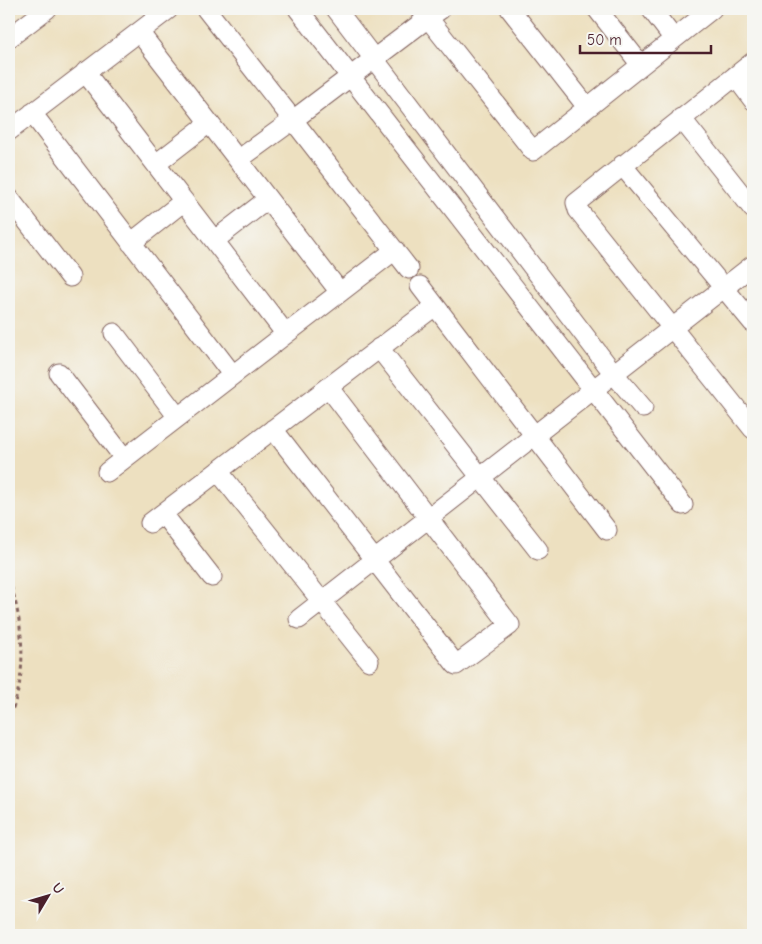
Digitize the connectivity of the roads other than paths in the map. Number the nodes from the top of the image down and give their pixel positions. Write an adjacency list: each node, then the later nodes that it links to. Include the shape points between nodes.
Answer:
1 (47, 9): 12 (street)
2 (168, 9): 11 (street)
3 (206, 9): 24 (street)
4 (298, 9): 18 (street)
5 (336, 9): 14 (street)
6 (510, 9): 21 (street)
7 (597, 9): 16 (street)
8 (650, 9): 13 (street)
9 (712, 9): 13 (street)
10 (430, 12): 14 (street); 21 (street, via 533,150)
11 (139, 32): 17 (street); 25 (street)
12 (9, 38)
13 (674, 39): 16 (street)
14 (375, 60): 18 (street); 51 (street)
15 (753, 62): 19 (street)
16 (641, 65): 21 (street)
17 (85, 72): 22 (street); 28 (street)
18 (350, 75): 24 (street); 53 (street)
19 (734, 76): 20 (street); 23 (street)
20 (753, 100)
21 (587, 107)
22 (32, 113): 26 (street); 35 (street)
23 (681, 118): 29 (street); 33 (street)
24 (293, 120): 27 (street); 36 (street)
25 (209, 123): 27 (street); 28 (street)
26 (9, 131)
27 (238, 160): 31 (street)
28 (156, 164): 32 (street)
29 (622, 165): 41 (street); 45 (street, via 576,203 578,210)
30 (9, 198): 39 (street)
31 (268, 199): 34 (street); 42 (street)
32 (184, 201): 34 (street); 35 (street)
33 (753, 208)
34 (215, 240): 47 (street)
35 (130, 243): 50 (street)
36 (394, 250): 38 (street); 42 (street)
37 (753, 265): 41 (street)
38 (409, 269)
39 (70, 277)
40 (420, 286): 43 (street)
41 (724, 288): 44 (street); 45 (street)
42 (339, 291): 47 (street)
43 (434, 306): 48 (street); 58 (street)
44 (753, 324)
45 (671, 329): 51 (street); 57 (street)
46 (114, 333): 55 (street)
47 (285, 333): 50 (street)
48 (379, 348): 52 (street); 62 (street)
49 (59, 373): 59 (street)
50 (232, 374): 55 (street)
51 (614, 374): 53 (street); 54 (street)
52 (329, 388): 56 (street); 64 (street)
53 (593, 389): 58 (street); 63 (street)
54 (643, 408)
55 (177, 416): 59 (street)
56 (273, 429): 60 (street); 67 (street)
57 (753, 430)
58 (534, 434): 62 (street); 65 (street)
59 (124, 458): 61 (street)
60 (218, 471): 68 (street, via 156,518); 69 (street)
61 (107, 472)
62 (480, 476): 64 (street); 66 (street)
63 (683, 504)
64 (428, 517): 67 (street); 67 (street, via 510,626 456,665)
65 (608, 530)
66 (538, 550)
67 (374, 560): 69 (street)
68 (212, 577)
69 (320, 602): 70 (street); 71 (street)
70 (299, 619)
71 (368, 661)

